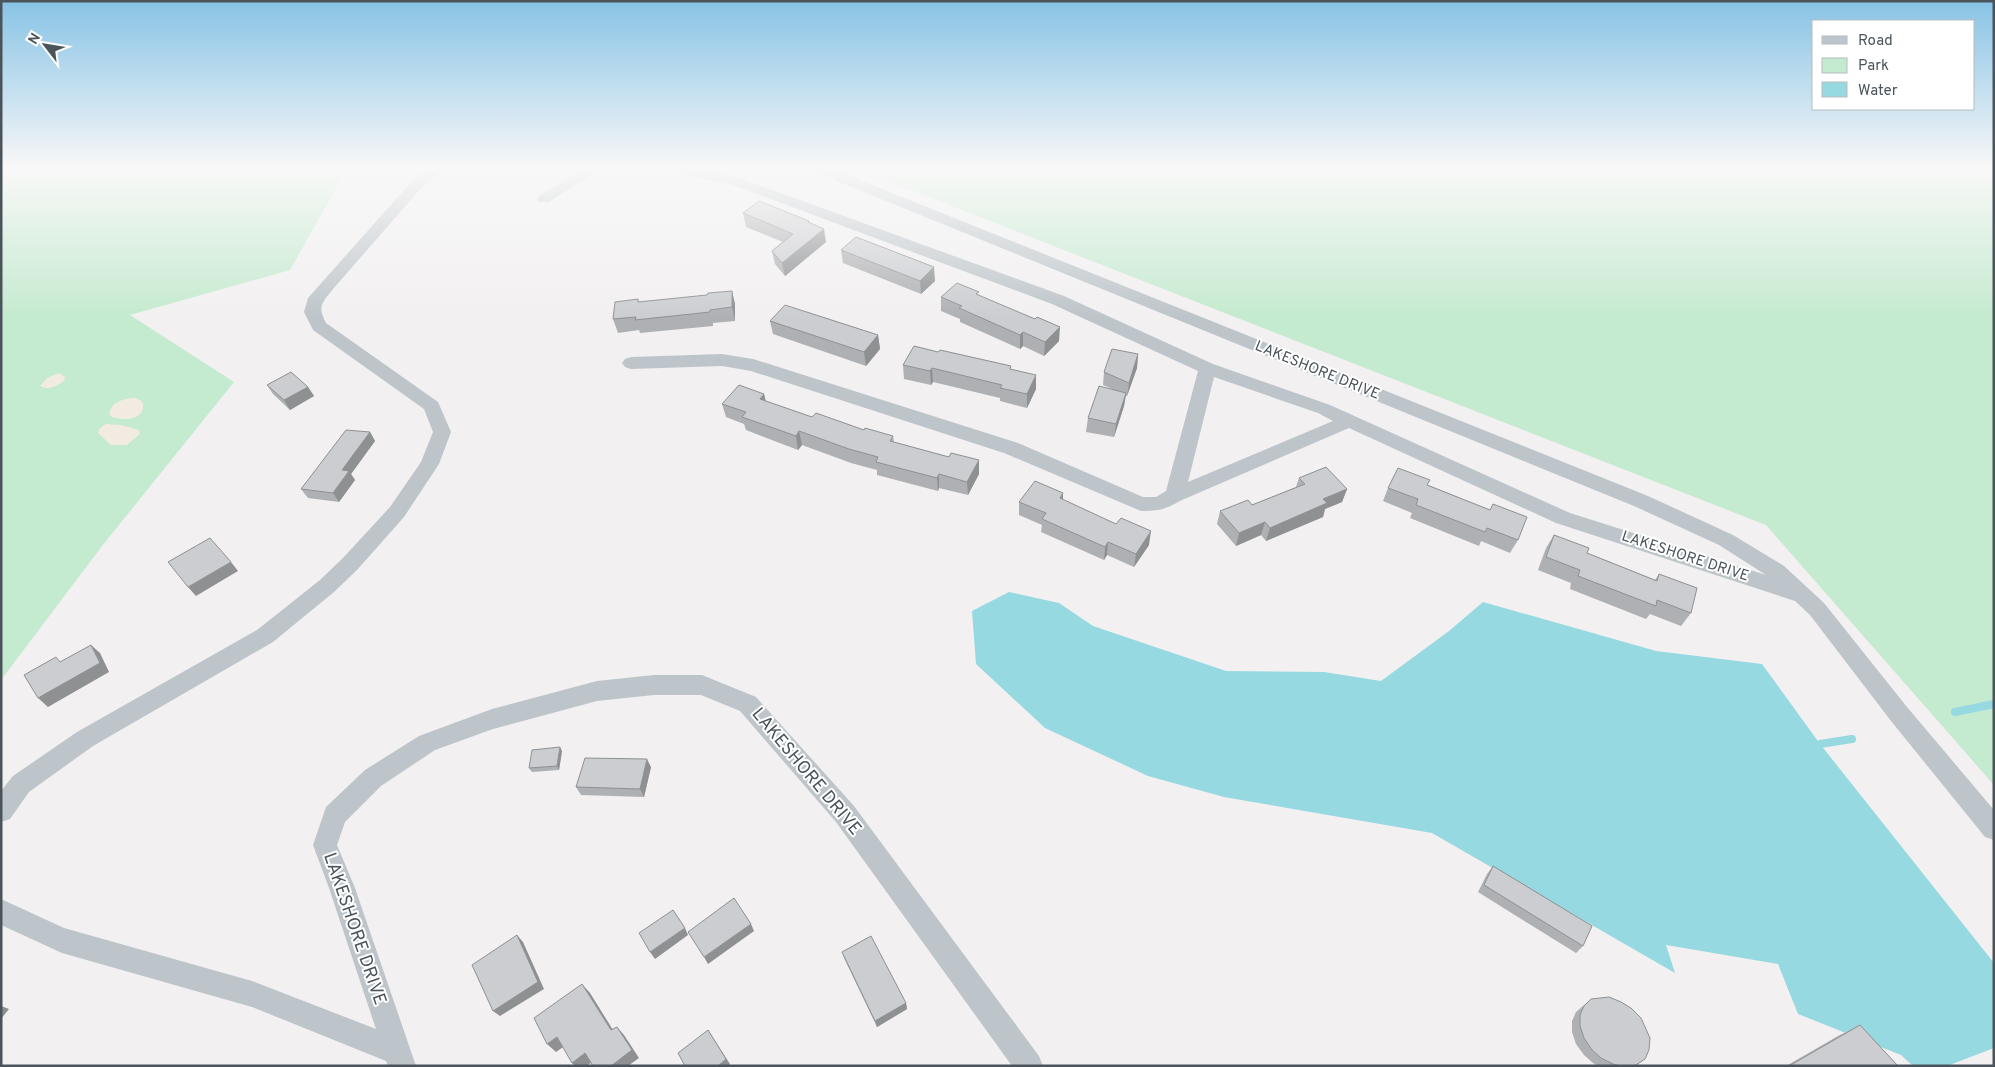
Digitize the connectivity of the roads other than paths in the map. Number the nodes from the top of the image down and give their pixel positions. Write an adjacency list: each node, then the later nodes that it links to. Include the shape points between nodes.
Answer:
1 (386, 219): 9 (street, via 326,285 314,302 312,312 319,326 432,406 442,432 430,464 397,512 327,586 265,636 84,738 21,784)
2 (837, 219): 5 (street, LAKESHORE DRIVE, via 1058,300)
3 (943, 219): 8 (street, LAKESHORE DRIVE, via 1641,501 1726,540 1776,572)
4 (631, 363): 7 (street, via 722,360 753,365 1011,448 1141,504 1158,504)
5 (1206, 368): 6 (street, LAKESHORE DRIVE, via 1324,409); 7 (street)
6 (1349, 421): 7 (street); 8 (street, LAKESHORE DRIVE, via 1563,518)
7 (1175, 495)
8 (1802, 595): 10 (street, LAKESHORE DRIVE, via 1817,609)
9 (1, 811)
10 (1994, 829)
11 (1, 912): 12 (street, LAKESHORE DRIVE, via 62,940 252,994)
12 (399, 1058): 13 (street, LAKESHORE DRIVE, via 325,845 335,816 373,778 427,743 492,719 597,691 702,684 748,704 845,814)
13 (1029, 1066)

